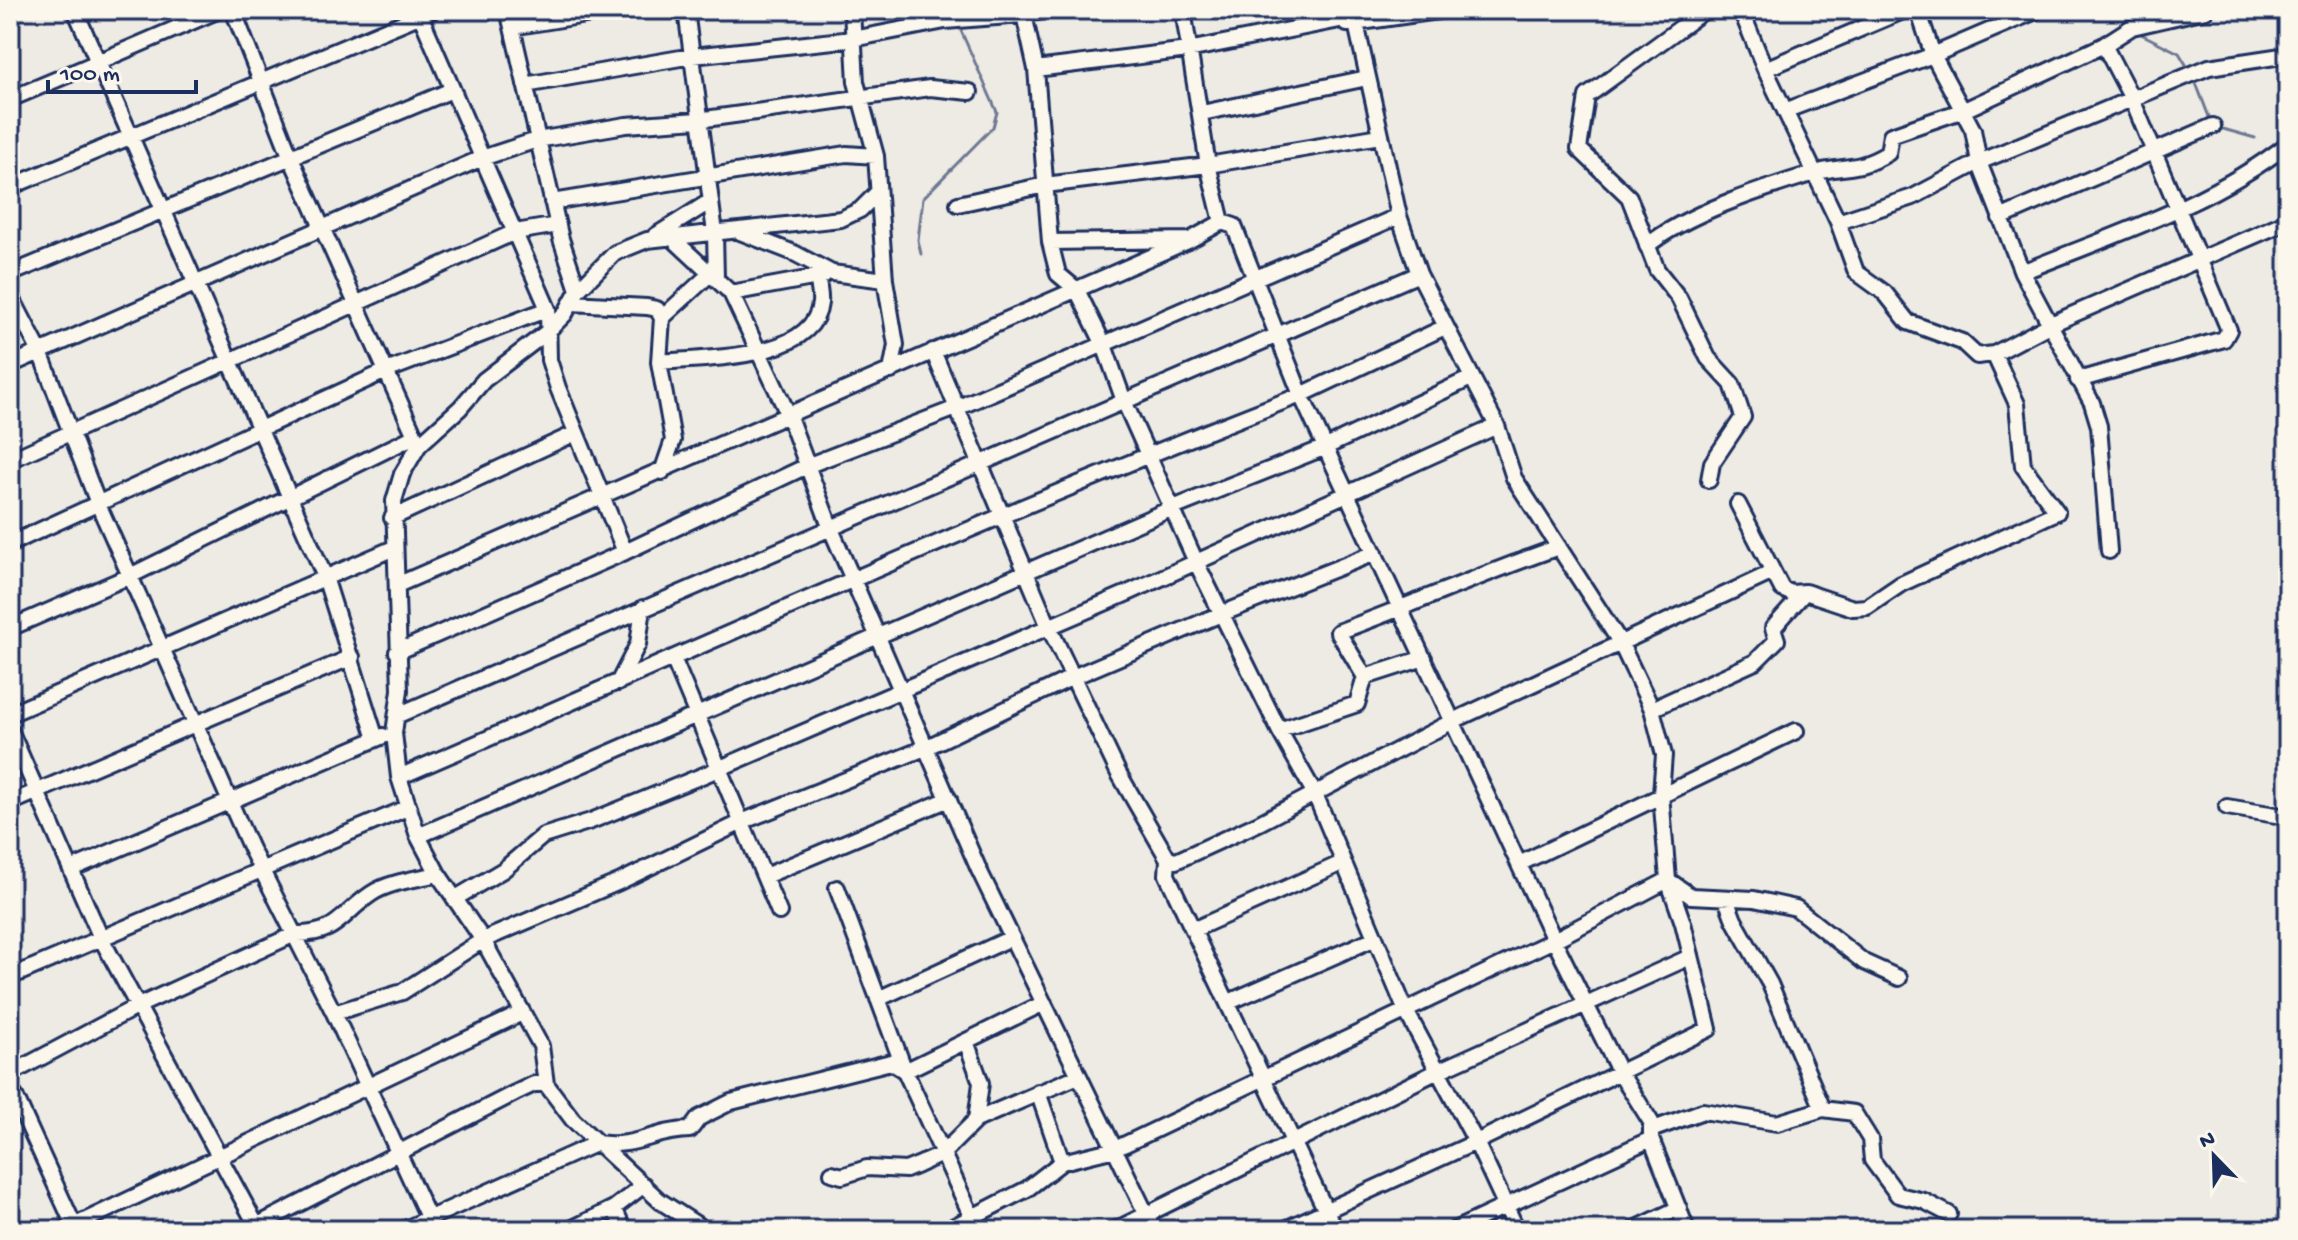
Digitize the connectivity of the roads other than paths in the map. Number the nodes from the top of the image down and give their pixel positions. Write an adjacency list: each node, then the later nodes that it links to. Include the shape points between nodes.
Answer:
1 (75, 10): 27 (street)
2 (219, 10): 27 (street)
3 (233, 10): 31 (street)
4 (508, 10): 20 (street)
5 (617, 10): 20 (street)
6 (686, 10): 26 (street)
7 (852, 10): 21 (street)
8 (1050, 10): 18 (street)
9 (1183, 10): 23 (street)
10 (1445, 10): 19 (street)
11 (1705, 10): 77 (street, via 1587,96 1579,149 1629,197)
12 (1741, 10): 29 (street)
13 (1905, 10): 29 (street)
14 (1918, 10): 24 (street)
15 (2038, 10): 24 (street)
16 (2206, 10): 22 (street, via 2132,27)
17 (423, 12): 31 (street); 33 (street)
18 (1023, 13): 21 (street); 28 (street)
19 (1352, 17): 23 (street); 30 (street)
20 (512, 27): 32 (street)
21 (853, 39): 26 (street); 36 (street)
22 (2104, 45): 35 (street); 39 (street)
23 (1188, 50): 28 (street); 40 (street)
24 (1933, 55): 38 (street); 39 (street)
25 (2288, 55): 35 (street, via 2209,67)
26 (692, 56): 32 (street); 41 (street)
27 (98, 62): 37 (street); 44 (street)
28 (1036, 69): 55 (street)
29 (1765, 69): 38 (street)
30 (1367, 78): 40 (street); 43 (street)
31 (260, 82): 44 (street); 49 (street)
32 (525, 85): 45 (street)
33 (452, 90): 49 (street); 50 (street)
34 (970, 92): 36 (street, via 930,88)
35 (2131, 97): 47 (street); 51 (street)
36 (859, 98): 41 (street); 48 (street)
37 (10, 99)
38 (1787, 110): 53 (street)
39 (1964, 110): 51 (street); 53 (street, via 1891,135 1888,153 1866,167)
40 (1202, 113): 52 (street)
41 (698, 120): 45 (street); 54 (street)
42 (2213, 126): 47 (street)
43 (1380, 136): 52 (street); 63 (street)
44 (130, 137): 56 (street); 62 (street)
45 (537, 140): 50 (street); 58 (street)
46 (2288, 144): 61 (street, via 2244,177)
47 (2155, 153): 61 (street); 64 (street)
48 (876, 156): 54 (street, via 846,154); 57 (street)
49 (291, 158): 62 (street); 69 (street)
50 (482, 158): 69 (street); 71 (street)
51 (1979, 162): 64 (street); 67 (street, via 1913,197)
52 (1208, 165): 55 (street); 66 (street)
53 (1814, 173): 67 (street); 77 (street, via 1664,231)
54 (708, 178): 58 (street); 59 (street)
55 (1045, 185): 60 (street); 76 (street)
56 (10, 187)
57 (877, 193): 70 (street, via 841,219); 84 (street)
58 (552, 202): 68 (street)
59 (709, 202): 72 (street); 74 (street)
60 (958, 204)
61 (2180, 208): 78 (street); 79 (street)
62 (162, 211): 80 (street); 86 (street)
63 (1399, 216): 81 (street); 85 (street)
64 (2000, 218): 79 (street)
65 (2288, 221): 78 (street)
66 (1222, 222): 75 (street); 85 (street, via 1234,226)
67 (1838, 222): 101 (street, via 1856,272 1885,293 1908,322 1962,342 1977,356)
68 (558, 225): 71 (street); 90 (street)
69 (323, 228): 86 (street); 105 (street)
70 (738, 231): 72 (street); 83 (street, via 794,253)
71 (515, 232): 91 (street); 102 (street)
72 (715, 233): 73 (street); 82 (street)
73 (672, 238): 74 (street); 82 (street)
74 (647, 240): 90 (street, via 615,253)
75 (1190, 240): 76 (street); 87 (street)
76 (1050, 242): 87 (street, via 1058,274)
77 (1647, 246): 124 (street, via 1708,358 1732,384 1743,417 1712,463)
78 (2199, 259): 93 (street); 108 (street, via 2229,335)
79 (2022, 272): 93 (street)
80 (10, 274)
81 (1419, 274): 94 (street); 96 (street)
82 (713, 275): 88 (street); 92 (street)
83 (825, 276): 84 (street); 88 (street); 100 (street, via 814,319 802,333)
84 (885, 280): 106 (street, via 896,345)
85 (1254, 282): 96 (street); 97 (street)
86 (195, 284): 99 (street); 102 (street)
87 (1077, 290): 97 (street); 98 (street)
88 (731, 293): 100 (street)
89 (10, 294): 99 (street)
90 (575, 296): 92 (street, via 657,309); 95 (street)
91 (548, 309): 95 (street); 105 (street)
92 (662, 318): 103 (street)
93 (2051, 324): 101 (street); 108 (street)
94 (1445, 327): 107 (street); 109 (street)
95 (547, 332): 116 (street, via 549,360); 117 (street)
96 (1277, 334): 109 (street); 110 (street)
97 (1104, 345): 110 (street); 111 (street)
98 (933, 351): 106 (street); 111 (street)
99 (40, 352): 104 (street); 115 (street)
100 (759, 353): 103 (street); 112 (street)
101 (1994, 354): 147 (street, via 2017,404 2023,466 2057,512 1901,584 1867,607 1853,608)
102 (228, 359): 114 (street); 115 (street)
103 (659, 362): 123 (street, via 673,440)
104 (10, 365)
105 (386, 371): 114 (street); 117 (street)
106 (891, 371): 112 (street)
107 (1471, 378): 113 (street); 118 (street)
108 (2078, 380): 137 (street, via 2099,426)
109 (1301, 395): 118 (street); 119 (street)
110 (1124, 401): 119 (street); 121 (street)
111 (959, 407): 121 (street); 122 (street)
112 (788, 414): 122 (street); 123 (street)
113 (1497, 426): 125 (street); 135 (street, via 1514,478)
114 (260, 431): 127 (street); 129 (street)
115 (73, 432): 120 (street); 129 (street)
116 (576, 433): 126 (street); 132 (street)
117 (417, 441): 127 (street); 132 (street, via 402,474)
118 (1326, 447): 125 (street); 130 (street)
119 (1149, 453): 130 (street); 131 (street)
120 (10, 460)
121 (980, 462): 131 (street); 133 (street)
122 (809, 465): 133 (street); 138 (street)
123 (662, 472): 126 (street)
124 (1709, 480)
125 (1349, 493): 139 (street); 140 (street)
126 (603, 497): 138 (street); 146 (street)
127 (290, 498): 143 (street); 144 (street)
128 (1738, 504): 142 (street)
129 (99, 506): 134 (street); 143 (street)
130 (1173, 508): 140 (street); 141 (street)
131 (1004, 516): 141 (street); 145 (street)
132 (392, 518): 136 (street)
133 (831, 529): 145 (street); 148 (street)
134 (10, 544)
135 (1559, 547): 149 (street, via 1471,577); 154 (street)
136 (394, 548): 144 (street); 146 (street)
137 (2109, 551)
138 (625, 552): 156 (street)
139 (1375, 553): 149 (street); 150 (street)
140 (1196, 562): 150 (street); 151 (street)
141 (1028, 572): 151 (street); 153 (street)
142 (1771, 573): 147 (street, via 1782,589); 154 (street)
143 (132, 575): 152 (street); 155 (street)
144 (325, 577): 155 (street); 157 (street)
145 (854, 578): 153 (street); 158 (street)
146 (397, 585): 156 (street)
147 (1805, 592): 164 (street, via 1773,628 1777,640 1755,662)
148 (643, 608): 162 (street, via 638,644); 167 (street)
149 (1401, 609): 159 (street); 161 (street, via 1338,632)
150 (1221, 614): 160 (street); 171 (street)
151 (1049, 627): 160 (street); 163 (street)
152 (10, 628)
153 (879, 638): 163 (street); 166 (street)
154 (1620, 642): 164 (street); 168 (street)
155 (160, 648): 165 (street); 169 (street)
156 (397, 652): 167 (street)
157 (352, 657): 169 (street); 174 (street)
158 (673, 658): 162 (street); 166 (street)
159 (1424, 658): 161 (street); 168 (street)
160 (1073, 677): 175 (street); 188 (street, via 1118,772)
161 (1365, 677): 171 (street, via 1357,704)
162 (617, 683): 176 (street)
163 (899, 690): 175 (street); 197 (street, via 704,775 543,836 503,870)
164 (1652, 709): 179 (street, via 1664,755)
165 (10, 714)
166 (698, 714): 186 (street); 187 (street)
167 (398, 715): 173 (street)
168 (1453, 721): 178 (street); 190 (street)
169 (198, 723): 177 (street); 180 (street)
170 (10, 730): 177 (street)
171 (1279, 730): 178 (street)
172 (1796, 731): 179 (street)
173 (394, 733): 174 (street); 176 (street)
174 (376, 739): 180 (street)
175 (925, 748): 181 (street); 186 (street)
176 (399, 777): 184 (street)
177 (37, 792): 182 (street); 191 (street)
178 (1315, 794): 188 (street, via 1176,861); 189 (street)
179 (1661, 794): 190 (street); 195 (street)
180 (230, 799): 191 (street); 192 (street)
181 (949, 799): 194 (street); 203 (street)
182 (10, 803)
183 (2227, 807): 185 (street)
184 (407, 808): 187 (street); 192 (street)
185 (2288, 817)
186 (744, 821): 194 (street); 205 (street)
187 (418, 836): 193 (street)
188 (1168, 859): 200 (street, via 1167,875)
189 (1342, 863): 200 (street); 204 (street)
190 (1521, 863): 206 (street)
191 (71, 869): 202 (street)
192 (263, 871): 201 (street); 202 (street)
193 (438, 874): 197 (street); 201 (street, via 371,893 322,933)
194 (765, 876): 199 (street)
195 (1668, 880): 198 (street, via 1691,896); 206 (street); 207 (street)
196 (837, 888): 210 (street)
197 (454, 899): 205 (street)
198 (1726, 899): 209 (street, via 1796,908 1864,962); 229 (street, via 1770,984)
199 (779, 912)
200 (1195, 929): 211 (street)
201 (295, 934): 214 (street); 216 (street)
202 (101, 938): 208 (street); 214 (street)
203 (1011, 938): 210 (street); 212 (street)
204 (1373, 939): 211 (street); 215 (street)
205 (483, 940): 216 (street, via 402,992); 217 (street)
206 (1554, 940): 213 (street); 215 (street)
207 (1690, 957): 213 (street); 221 (street, via 1709,1029)
208 (10, 977)
209 (1899, 978)
210 (878, 999): 219 (street)
211 (1229, 1002): 224 (street)
212 (1044, 1003): 218 (street); 223 (street)
213 (1586, 1004): 220 (street); 221 (street)
214 (138, 1006): 222 (street); 238 (street)
215 (1405, 1009): 220 (street); 224 (street)
216 (334, 1013): 226 (street)
217 (522, 1013): 225 (street, via 541,1046); 226 (street)
218 (966, 1041): 219 (street); 230 (street, via 981,1083)
219 (905, 1071): 233 (street, via 891,1062 872,1065 731,1102 699,1118 690,1130 622,1147); 237 (street)
220 (1438, 1071): 232 (street); 234 (street)
221 (1619, 1071): 231 (street, via 1640,1100); 232 (street)
222 (10, 1074)
223 (1078, 1076): 227 (street); 235 (street)
224 (1262, 1078): 234 (street); 235 (street)
225 (546, 1084): 233 (street); 236 (street, via 534,1084)
226 (367, 1085): 236 (street); 238 (street)
227 (1038, 1092): 230 (street); 239 (street)
228 (10, 1094): 250 (street)
229 (1823, 1109): 231 (street, via 1777,1123 1703,1111); 246 (street, via 1860,1118 1872,1160 1898,1195)
230 (976, 1120): 237 (street)
231 (1651, 1134): 242 (street); 245 (street)
232 (1476, 1142): 242 (street); 244 (street)
233 (597, 1143): 241 (street); 248 (street)
234 (1294, 1145): 244 (street); 247 (street)
235 (1115, 1149): 239 (street); 247 (street)
236 (397, 1153): 248 (street); 251 (street)
237 (942, 1154): 240 (street, via 906,1170); 249 (street)
238 (219, 1156): 250 (street); 251 (street)
239 (1062, 1162): 249 (street)
240 (832, 1173)
241 (644, 1185): 243 (street); 255 (street)
242 (1506, 1205): 261 (street); 262 (street)
243 (614, 1208): 253 (street); 254 (street)
244 (1325, 1208): 259 (street); 260 (street)
245 (1679, 1208): 263 (street); 264 (street)
246 (1949, 1214)
247 (1146, 1215): 257 (street); 258 (street)
248 (431, 1224): 252 (street)
249 (975, 1224): 256 (street)
250 (72, 1229)
251 (255, 1229)
252 (403, 1230)
253 (569, 1230)
254 (624, 1230)
255 (705, 1230)
256 (947, 1230)
257 (1115, 1230)
258 (1154, 1230)
259 (1283, 1230)
260 (1335, 1230)
261 (1454, 1230)
262 (1517, 1230)
263 (1633, 1230)
264 (1687, 1230)

